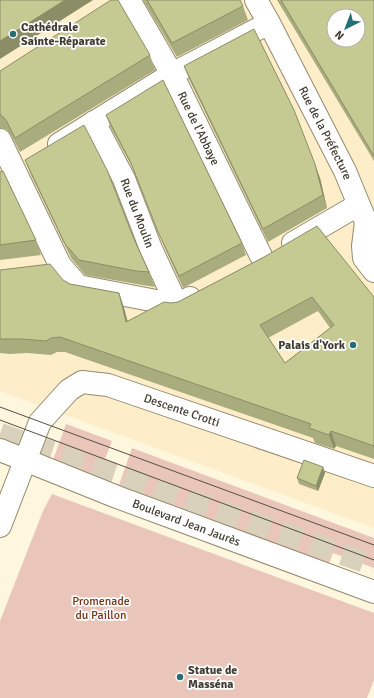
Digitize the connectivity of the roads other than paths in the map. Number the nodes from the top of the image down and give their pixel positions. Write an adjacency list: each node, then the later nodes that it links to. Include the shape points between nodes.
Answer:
1 (256, 0): 3 (street, Rue de la Préfecture)
2 (118, 1): 4 (street, Rue de l'Abbaye)
3 (269, 23): 4 (street); 8 (street, Rue de la Préfecture, via 345,171)
4 (172, 74): 5 (street); 9 (street, Rue de l'Abbaye)
5 (94, 122): 7 (street); 15 (street, Rue du Moulin, via 124,179 151,249)
6 (0, 140): 7 (street)
7 (21, 165): 10 (street)
8 (358, 205): 9 (street); 13 (street, Rue de la Préfecture, via 366,222 364,258)
9 (263, 260): 12 (street)
10 (60, 266): 11 (street); 15 (street, via 78,286)
11 (38, 268)
12 (243, 271)
13 (374, 271)
14 (210, 288): 15 (street)
15 (177, 306)
16 (0, 450): 17 (street, Boulevard Jean Jaurès)
17 (26, 460): 18 (street, Descente Crotti, via 40,422 69,390 82,382 108,385); 19 (street, Descente Crotti); 20 (street, Boulevard Jean Jaurès, via 117,498)
18 (374, 476)
19 (0, 526)
20 (374, 592)

